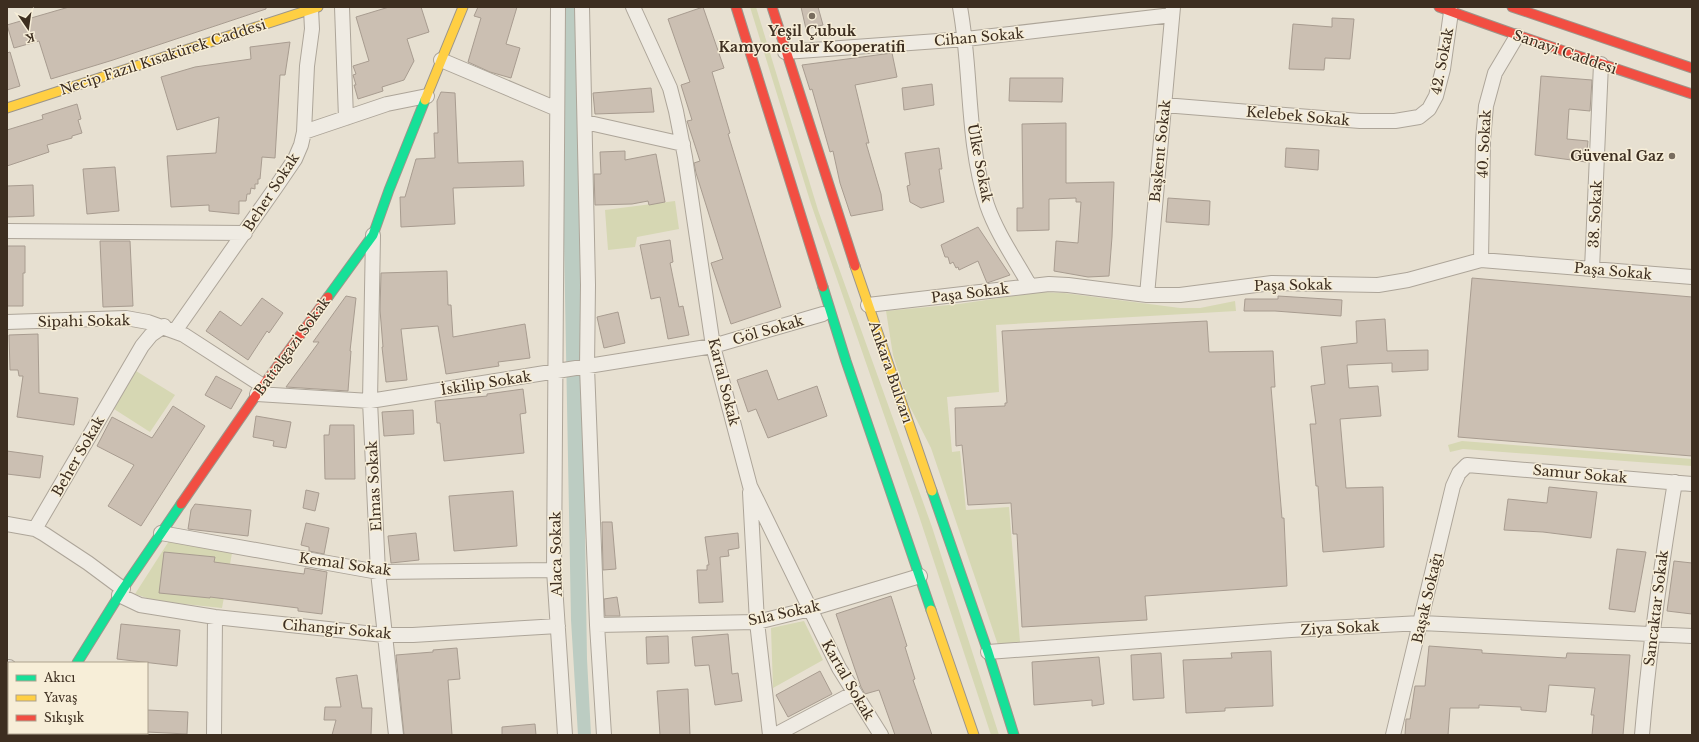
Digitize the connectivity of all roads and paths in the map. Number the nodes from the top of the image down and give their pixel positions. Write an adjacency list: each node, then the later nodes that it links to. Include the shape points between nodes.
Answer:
1 (342, 7): 25 (street)
2 (462, 7): 16 (main road, Battalgazi Sokak)
3 (558, 7): 23 (street, Alaca Sokak)
4 (582, 7): 26 (street)
5 (633, 7): 28 (street, Kartal Sokak, via 670,88)
6 (736, 7): 55 (main road, via 846,361)
7 (772, 7): 15 (main road, Ankara Bulvarı)
8 (960, 7): 14 (street, Ülke Sokak)
9 (1512, 7): 18 (main road, Sanayi Caddesi)
10 (315, 8): 22 (main road, Necip Fazıl Kısakürek Caddesi); 27 (street, Beher Sokak, via 307,66)
11 (1445, 9): 13 (main road, Sanayi Caddesi); 24 (street, 42. Sokak, via 1440,83)
12 (1173, 11): 14 (street, Cihan Sokak); 21 (street, Başkent Sokak)
13 (1517, 36): 17 (main road, Sanayi Caddesi); 32 (street, 40. Sokak, via 1495,73 1486,106)
14 (966, 39): 15 (street, Cihan Sokak); 35 (street, Ülke Sokak, via 972,140 981,181 993,218)
15 (785, 52): 37 (main road, Ankara Bulvarı)
16 (441, 60): 20 (main road, Battalgazi Sokak); 23 (street)
17 (1601, 64): 19 (main road, Sanayi Caddesi); 33 (street, 38. Sokak)
18 (1692, 68)
19 (1692, 94)
20 (427, 96): 25 (street, via 387,104); 31 (main road, Battalgazi Sokak, via 389,190)
21 (1164, 105): 24 (street, Kelebek Sokak, via 1379,121 1419,117); 36 (street, Başkent Sokak)
22 (7, 108)
23 (557, 109): 43 (street, Alaca Sokak)
24 (1429, 109)
25 (346, 118): 27 (street)
26 (585, 122): 28 (street); 42 (street, via 588,285)
27 (304, 132): 30 (street, Beher Sokak, via 294,159)
28 (683, 144): 41 (street, Kartal Sokak)
29 (7, 231): 30 (street)
30 (245, 233): 40 (street, Beher Sokak)
31 (374, 235): 44 (main road, Battalgazi Sokak); 45 (street, Elmas Sokak)
32 (1481, 260): 33 (street, Paşa Sokak); 36 (street, Paşa Sokak, via 1408,280 1378,285 1272,283 1180,295)
33 (1592, 269): 34 (street, Paşa Sokak)
34 (1692, 277)
35 (1030, 286): 36 (street, Paşa Sokak, via 1068,285); 37 (street, Paşa Sokak)
36 (1147, 295)
37 (868, 305): 66 (main road, Ankara Bulvarı)
38 (823, 314): 41 (street, Göl Sokak)
39 (7, 322): 40 (street, Sipahi Sokak, via 126,318)
40 (169, 328): 44 (street, Sipahi Sokak, via 184,335); 51 (street, Beher Sokak, via 151,335 142,346)
41 (714, 346): 42 (street, İskilip Sokak); 49 (street, Kartal Sokak)
42 (585, 367): 43 (street, İskilip Sokak); 62 (street)
43 (560, 372): 45 (street, İskilip Sokak); 53 (street, Alaca Sokak)
44 (260, 390): 45 (street, İskilip Sokak); 52 (main road, Battalgazi Sokak)
45 (370, 401): 54 (street, Elmas Sokak)
46 (1467, 465): 47 (street, Samur Sokak); 60 (street, Başak Sokağı, via 1459,473 1454,486)
47 (1675, 482): 48 (street, Samur Sokak); 63 (street, Sancaktar Sokak)
48 (1692, 484)
49 (750, 486): 57 (street, Kartal Sokak); 59 (street)
50 (7, 524): 51 (street, Cihangir Sokak)
51 (35, 529): 56 (street, Cihangir Sokak, via 63,546)
52 (161, 533): 54 (street, Kemal Sokak); 56 (main road, Battalgazi Sokak)
53 (554, 570): 54 (street, Kemal Sokak); 61 (street, Alaca Sokak)
54 (378, 572): 64 (street, Elmas Sokak)
55 (920, 576): 57 (street, Sıla Sokak); 76 (main road)
56 (121, 592): 58 (street, Cihangir Sokak, via 140,605); 67 (main road, Battalgazi Sokak)
57 (810, 609): 59 (street, Sıla Sokak); 68 (street, Kartal Sokak, via 838,668)
58 (215, 618): 64 (street, Cihangir Sokak); 69 (street)
59 (757, 622): 62 (street, Sıla Sokak); 73 (street)
60 (1421, 623): 63 (street, Ziya Sokak); 66 (street, Ziya Sokak); 78 (street, Başak Sokağı)
61 (558, 626): 64 (street, Cihangir Sokak); 71 (street, Alaca Sokak)
62 (597, 626): 72 (street)
63 (1652, 634): 65 (street, Ziya Sokak); 79 (street, Sancaktar Sokak)
64 (384, 635): 70 (street, Elmas Sokak)
65 (1692, 636)
66 (988, 652): 77 (main road, Ankara Bulvarı)
67 (78, 662)
68 (854, 693): 74 (street); 75 (street, Kartal Sokak)
69 (214, 735)
70 (396, 735)
71 (565, 735)
72 (604, 735)
73 (770, 735)
74 (775, 735)
75 (881, 735)
76 (974, 735)
77 (1014, 735)
78 (1393, 735)
79 (1642, 735)

